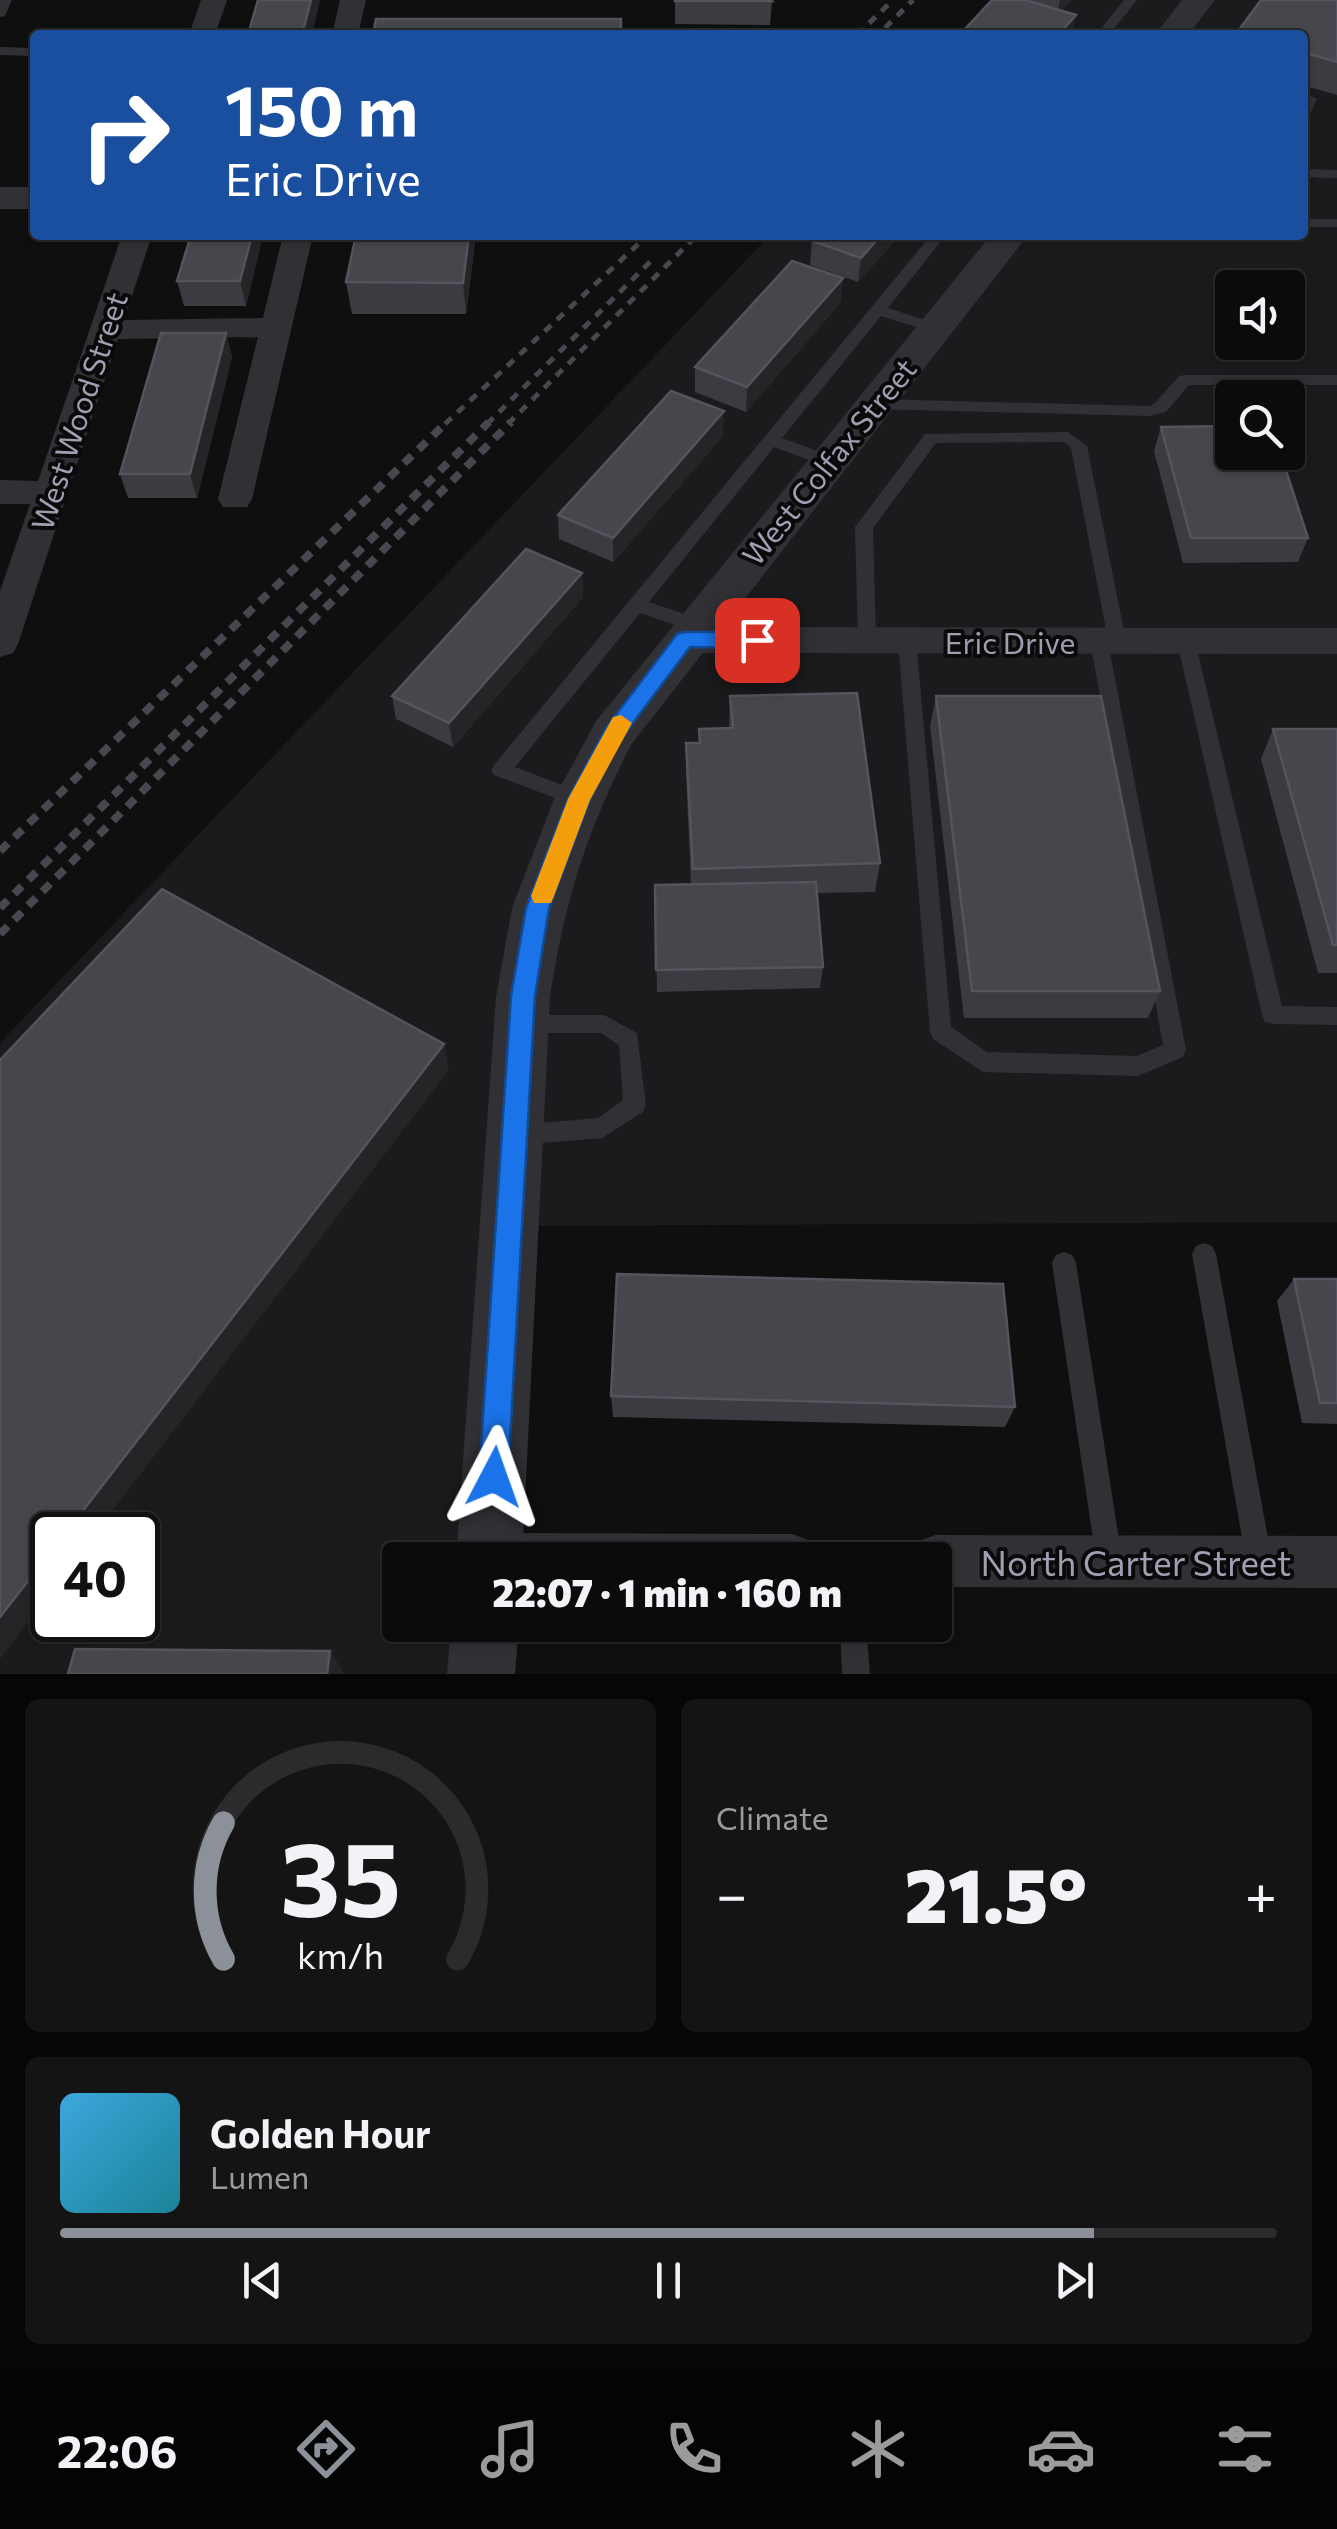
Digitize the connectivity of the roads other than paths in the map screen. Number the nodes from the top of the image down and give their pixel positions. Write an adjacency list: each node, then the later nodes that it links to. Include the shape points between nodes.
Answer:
1 (214, 0): 5 (street)
2 (353, 0): 6 (street)
3 (1131, 0): 7 (lane)
4 (1198, 0): 8 (street)
5 (204, 30)
6 (346, 30)
7 (1106, 30)
8 (1175, 30)
9 (0, 51): 10 (lane)
10 (30, 52)
11 (1308, 173): 12 (lane)
12 (1337, 174)
13 (0, 198): 14 (street)
14 (30, 198)
15 (1308, 223): 16 (lane)
16 (1337, 223)
17 (134, 240): 24 (street, West Wood Street)
18 (297, 240): 22 (street)
19 (935, 240): 21 (lane)
20 (1006, 240): 23 (street, West Colfax Street)
21 (878, 310): 23 (lane); 27 (lane)
22 (276, 327): 24 (street); 31 (street)
23 (936, 328): 26 (street, West Colfax Street)
24 (106, 330): 30 (street, West Wood Street)
25 (1337, 380): 26 (lane, via 1185,380 1150,411)
26 (874, 404): 28 (street, West Colfax Street)
27 (771, 440): 28 (lane); 32 (lane)
28 (828, 461): 33 (street, West Colfax Street)
29 (0, 492): 30 (street)
30 (52, 493): 39 (street, West Wood Street)
31 (236, 498)
32 (637, 605): 33 (lane); 40 (lane, via 502,770)
33 (690, 632): 34 (street, Eric Drive); 40 (street, West Colfax Street, via 613,734)
34 (867, 640): 35 (street, Eric Drive); 36 (lane, via 864,527 931,438 1068,438 1079,446)
35 (907, 640): 36 (street, Eric Drive); 36 (lane, via 940,1032 983,1062 1138,1066 1175,1050)
36 (1108, 641): 37 (street, Eric Drive)
37 (1186, 641): 38 (street, Eric Drive); 41 (lane, via 1273,1015)
38 (1337, 641)
39 (0, 644)
40 (579, 799): 42 (street, West Colfax Street, via 538,908)
41 (1337, 1016)
42 (522, 1024): 43 (street, West Colfax Street); 43 (lane, via 604,1024 629,1040 635,1105 602,1128)
43 (515, 1135): 46 (street, West Colfax Street)
44 (1204, 1254): 49 (lane)
45 (1064, 1263): 48 (lane)
46 (490, 1542)
47 (952, 1560): 48 (street, North Carter Street)
48 (1110, 1561): 49 (street, North Carter Street)
49 (1259, 1562): 50 (street, North Carter Street)
50 (1337, 1562)
51 (483, 1642): 53 (street)
52 (854, 1642): 54 (lane)
53 (482, 1674)
54 (856, 1674)

